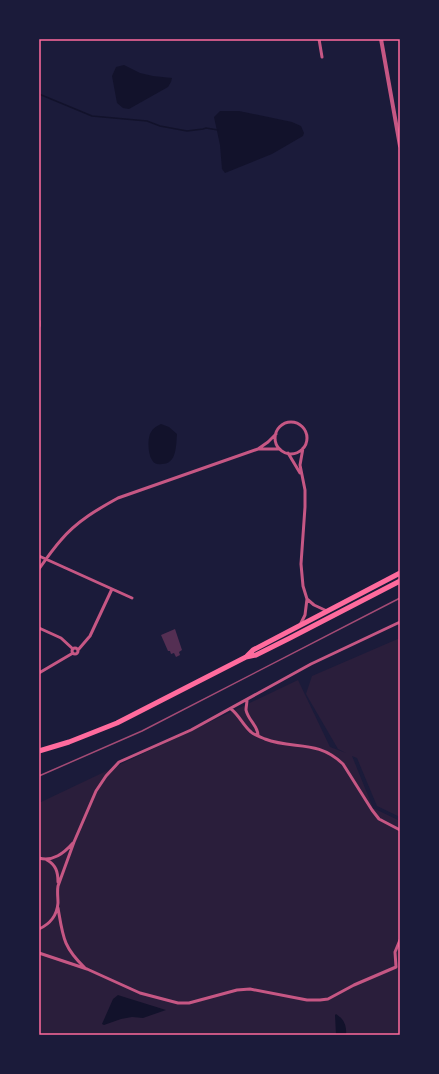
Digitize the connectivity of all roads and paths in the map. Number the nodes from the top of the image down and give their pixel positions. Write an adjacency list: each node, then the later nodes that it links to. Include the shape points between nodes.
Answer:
1 (319, 39): 3 (street)
2 (381, 39): 4 (street)
3 (322, 57)
4 (400, 146)
5 (39, 321): 6 (street)
6 (39, 326)
7 (276, 434): 8 (street, via 286,423 296,423 306,434 307,439); 9 (street); 10 (street)
8 (303, 448): 11 (street, via 294,454); 12 (street)
9 (258, 449): 10 (street); 14 (street, via 118,498 78,524)
10 (280, 449): 11 (street)
11 (288, 453): 12 (street)
12 (301, 475): 20 (street, via 305,490 305,507 301,574)
13 (39, 556): 14 (street)
14 (46, 560): 15 (street); 18 (street)
15 (39, 569)
16 (400, 573): 21 (main road)
17 (400, 581): 28 (main road, via 256,655)
18 (112, 590): 19 (street); 26 (street, via 90,636)
19 (132, 598)
20 (307, 599): 21 (street); 23 (street, via 305,615)
21 (327, 611): 23 (main road)
22 (400, 622): 30 (street, via 311,664)
23 (300, 625): 28 (main road, via 253,650)
24 (39, 628): 25 (street, via 61,638)
25 (73, 649): 26 (street); 27 (street)
26 (78, 650): 27 (street, via 77,654)
27 (73, 654): 29 (street)
28 (246, 657): 33 (main road, via 117,722 69,742)
29 (39, 673)
30 (247, 700): 31 (street); 32 (street, via 246,710 258,730)
31 (231, 709): 32 (street, via 252,733); 35 (street, via 119,762 96,791)
32 (258, 735): 34 (street, via 272,741 316,747 334,756 343,764 379,819)
33 (39, 751)
34 (400, 830)
35 (74, 842): 37 (street, via 67,850); 38 (street)
36 (39, 858): 37 (street)
37 (47, 860): 38 (street, via 54,864 58,874)
38 (58, 886): 39 (street)
39 (57, 906): 40 (street, via 51,920); 43 (street, via 64,940 72,956)
40 (39, 929)
41 (400, 940): 43 (street, via 395,952 396,967 328,999 320,1000 307,1000 250,989 189,1003 178,1003 140,993)
42 (39, 953): 43 (street)
43 (87, 970)

